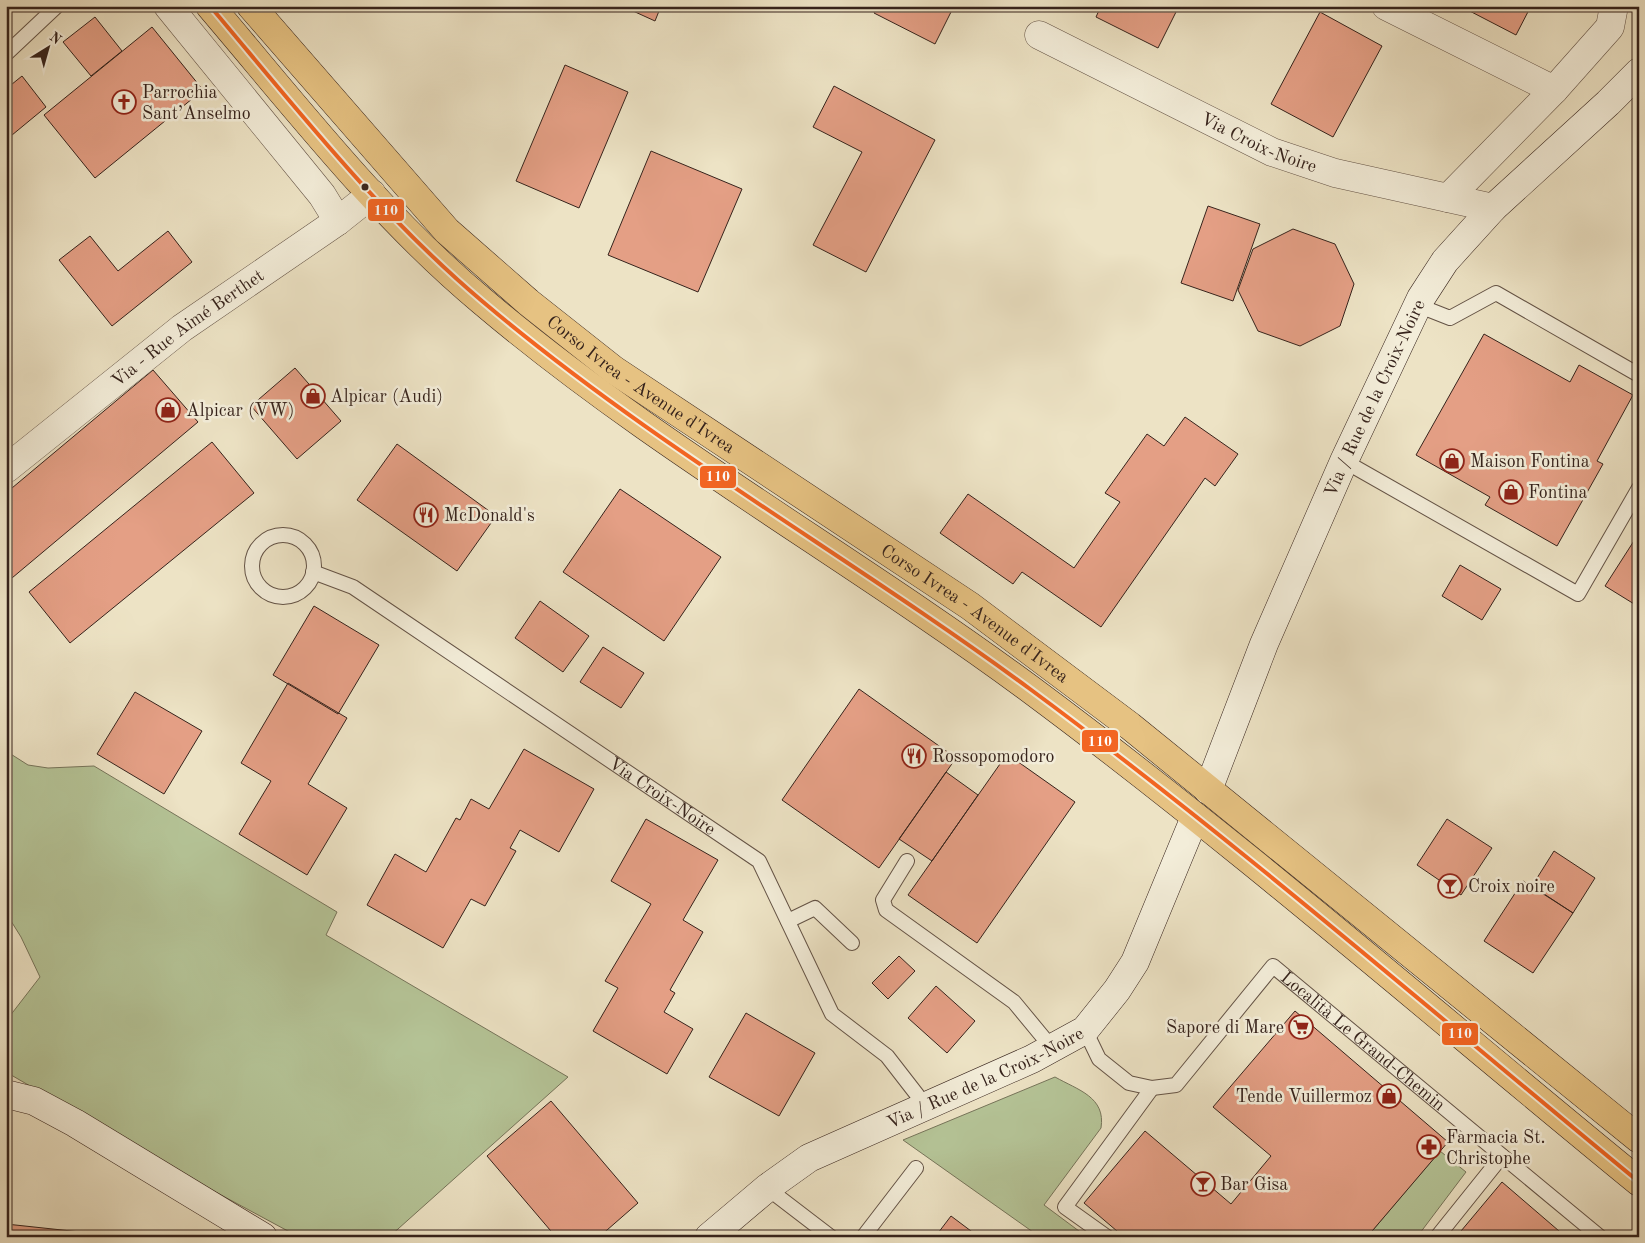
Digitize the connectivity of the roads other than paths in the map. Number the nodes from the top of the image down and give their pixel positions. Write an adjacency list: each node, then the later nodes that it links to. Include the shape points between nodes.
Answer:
1 (57, 6): 8 (lane)
2 (168, 6): 14 (street, via 322,195)
3 (210, 6): 11 (main road, Corso Ivrea - Avenue d'Ivrea)
4 (251, 6): 21 (main road, Corso Ivrea - Avenue d'Ivrea, via 447,231 528,302 614,370 970,606 1130,726)
5 (1386, 6): 10 (street)
6 (1614, 6): 10 (street, via 1610,27)
7 (1039, 35): 12 (street, Via Croix-Noire, via 1272,152 1335,173)
8 (6, 54)
9 (1639, 72): 13 (street, Via / Rue de la Croix-Noire)
10 (1554, 90): 12 (street)
11 (372, 194): 14 (street, Via - Rue Aimé Berthet); 22 (main road, Corso Ivrea - Avenue d'Ivrea, via 481,301 596,393 884,586 1055,708)
12 (1448, 198): 13 (street, Via Croix-Noire)
13 (1493, 208): 15 (street, Via / Rue de la Croix-Noire, via 1445,261)
14 (338, 221): 18 (street, Via - Rue Aimé Berthet, via 182,328)
15 (1417, 305): 16 (lane, via 1450,318 1496,293); 17 (street, Via / Rue de la Croix-Noire)
16 (1639, 375)
17 (1344, 462): 19 (lane, via 1578,594); 21 (street, Via / Rue de la Croix-Noire, via 1264,644)
18 (6, 468)
19 (1639, 488)
20 (313, 572): 20 (lane, via 312,553 303,542 290,536 276,536 255,552 252,566 255,580 276,597 290,597 303,591 312,580); 24 (lane, Via Croix-Noire, via 361,592 759,860)
21 (1208, 790): 22 (street, Via / Rue de la Croix-Noire); 33 (main road)
22 (1195, 818): 26 (street, Via / Rue de la Croix-Noire, via 1135,962); 36 (main road)
23 (907, 862): 27 (lane, via 883,900 886,910 1014,1002)
24 (788, 921): 25 (lane, via 814,908); 32 (lane, Via Croix-Noire, via 832,1014 888,1056)
25 (852, 943)
26 (1085, 1030): 27 (street, Via / Rue de la Croix-Noire); 29 (lane, Località Le Grand-Chemin, via 1099,1059 1129,1083)
27 (1052, 1048): 32 (street, Via / Rue de la Croix-Noire)
28 (6, 1085): 31 (street)
29 (1152, 1088): 34 (lane, Località Le Grand-Chemin, via 1176,1085 1273,966); 42 (lane, via 1065,1206)
30 (6, 1094): 31 (street)
31 (34, 1100): 38 (street)
32 (925, 1105): 37 (street, Via / Rue de la Croix-Noire, via 809,1158)
33 (1639, 1139)
34 (1502, 1156): 43 (lane); 44 (lane, Località Le Grand-Chemin)
35 (916, 1168): 41 (lane)
36 (1639, 1182)
37 (767, 1188): 39 (street, Via / Rue de la Croix-Noire); 40 (lane)
38 (263, 1237)
39 (709, 1237)
40 (831, 1237)
41 (863, 1237)
42 (1107, 1237)
43 (1437, 1237)
44 (1600, 1237)

